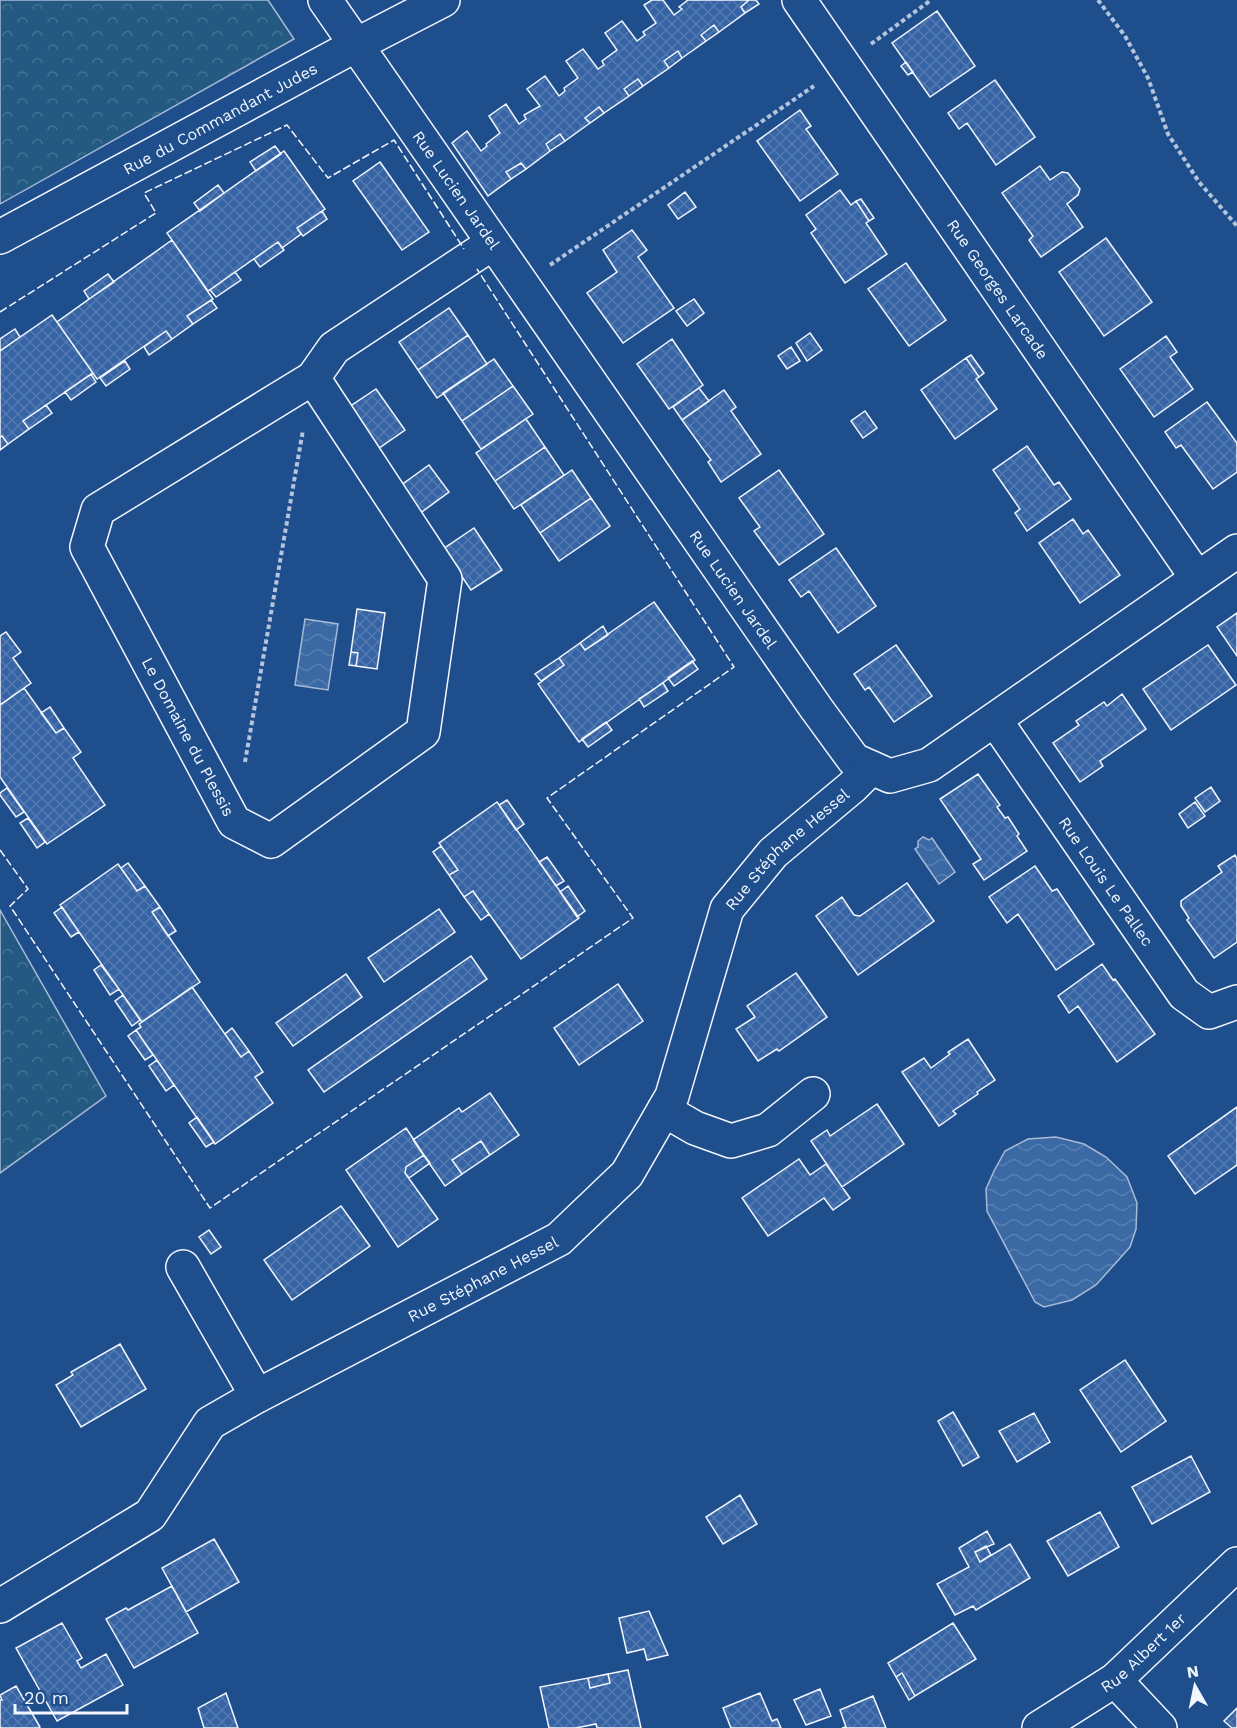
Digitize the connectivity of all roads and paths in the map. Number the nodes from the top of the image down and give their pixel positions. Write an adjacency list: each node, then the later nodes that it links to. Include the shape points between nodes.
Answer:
1 (325, 0): 6 (street, Rue Lucien Jardel)
2 (443, 0): 6 (street, Rue du Commandant Judes)
3 (799, 0): 7 (street, Rue Georges Larcade)
4 (931, 0): 7 (path)
5 (1098, 0): 8 (path, via 1125,36 1148,78 1168,134 1198,182)
6 (356, 45): 9 (street, Rue du Commandant Judes); 10 (street, Rue Lucien Jardel)
7 (844, 64): 11 (path); 14 (street, Rue Georges Larcade)
8 (1237, 226)
9 (0, 237)
10 (494, 243): 11 (street, Rue Lucien Jardel); 12 (street, Le Domaine du Plessis, via 334,348)
11 (522, 284): 17 (street, Rue Lucien Jardel, via 816,708 854,760)
12 (313, 378): 12 (street, Le Domaine du Plessis, via 446,579 423,732 271,841 234,822 87,547 98,510); 16 (path)
13 (1237, 551): 14 (street, Rue Lucien Jardel)
14 (1197, 578): 15 (street, Rue Lucien Jardel)
15 (995, 720): 17 (street, Rue Lucien Jardel, via 929,765 890,776); 18 (street, Rue Louis Le Pallec, via 1184,994 1209,1012)
16 (245, 764)
17 (871, 768): 20 (street, Rue Stéphane Hessel, via 773,853 727,909 672,1096)
18 (1237, 1002)
19 (813, 1095): 20 (street, via 768,1130 731,1140 695,1128)
20 (664, 1110): 22 (street, Rue Stéphane Hessel, via 627,1174 559,1239)
21 (183, 1267): 22 (street)
22 (257, 1396): 24 (street, Rue Stéphane Hessel, via 210,1424 150,1515)
23 (1237, 1563): 25 (street, Rue Albert 1er)
24 (0, 1606)
25 (1114, 1680): 26 (street, Rue Albert 1er); 27 (street)
26 (1039, 1728)
27 (1160, 1728)

